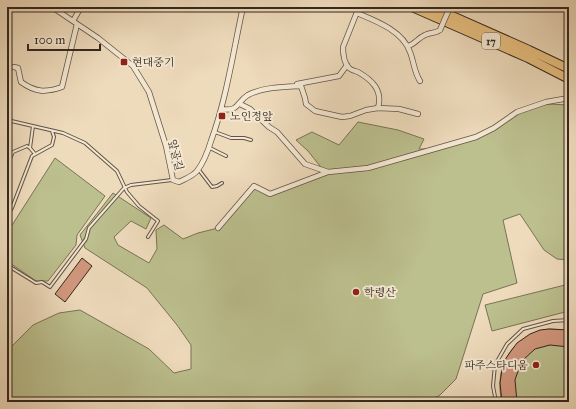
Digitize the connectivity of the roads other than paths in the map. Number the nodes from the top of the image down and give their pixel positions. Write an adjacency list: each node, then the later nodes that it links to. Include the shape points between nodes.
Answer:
1 (52, 7): 9 (street, 앞골길)
2 (81, 7): 9 (street)
3 (243, 7): 20 (street, 앞골길)
4 (359, 7): 8 (street)
5 (412, 7): 14 (highway, 17)
6 (432, 7): 13 (highway, 17)
7 (450, 7): 10 (street, bridge, via 440,30 425,34)
8 (357, 13): 10 (street, via 391,30); 11 (street, via 343,47)
9 (75, 22): 12 (street, via 62,87 40,91 29,88 20,82 18,68); 34 (street, 앞골길, via 117,52 142,78 166,146)
10 (408, 46): 15 (street, via 416,76)
11 (347, 65): 16 (street, via 339,76); 19 (street, via 377,88)
12 (14, 67)
13 (569, 69)
14 (569, 79)
15 (420, 81)
16 (286, 87): 18 (street, via 247,95); 19 (street, via 301,86 306,104 315,111 350,116)
17 (569, 98): 33 (street, via 546,102 517,112 476,137 368,168)
18 (240, 104): 20 (street, via 235,108); 33 (street, via 250,109 277,132 305,164)
19 (378, 108): 21 (street)
20 (221, 109): 25 (street, 앞골길)
21 (418, 114)
22 (7, 120): 23 (lane)
23 (33, 126): 24 (lane); 28 (lane)
24 (52, 130): 29 (lane, via 52,145); 36 (lane, via 85,142 117,171)
25 (214, 132): 26 (lane, via 231,138); 27 (street, 앞골길)
26 (251, 140)
27 (209, 147): 30 (lane); 32 (street, 앞골길)
28 (30, 148): 29 (lane); 31 (lane, via 27,146 13,152)
29 (35, 154): 37 (lane)
30 (226, 156)
31 (7, 165)
32 (198, 169): 34 (street, 앞골길, via 179,182); 35 (lane, via 212,187)
33 (328, 172): 38 (street, via 270,194 254,186)
34 (173, 180): 36 (lane)
35 (222, 183)
36 (124, 188): 39 (lane, via 139,206 158,221); 40 (lane, via 89,228 86,239 50,287 42,282 36,283)
37 (7, 216)
38 (218, 228)
39 (148, 237)
40 (7, 265)
41 (569, 320): 42 (lane, via 553,321 523,329 507,344 495,365 493,386)
42 (496, 402)

